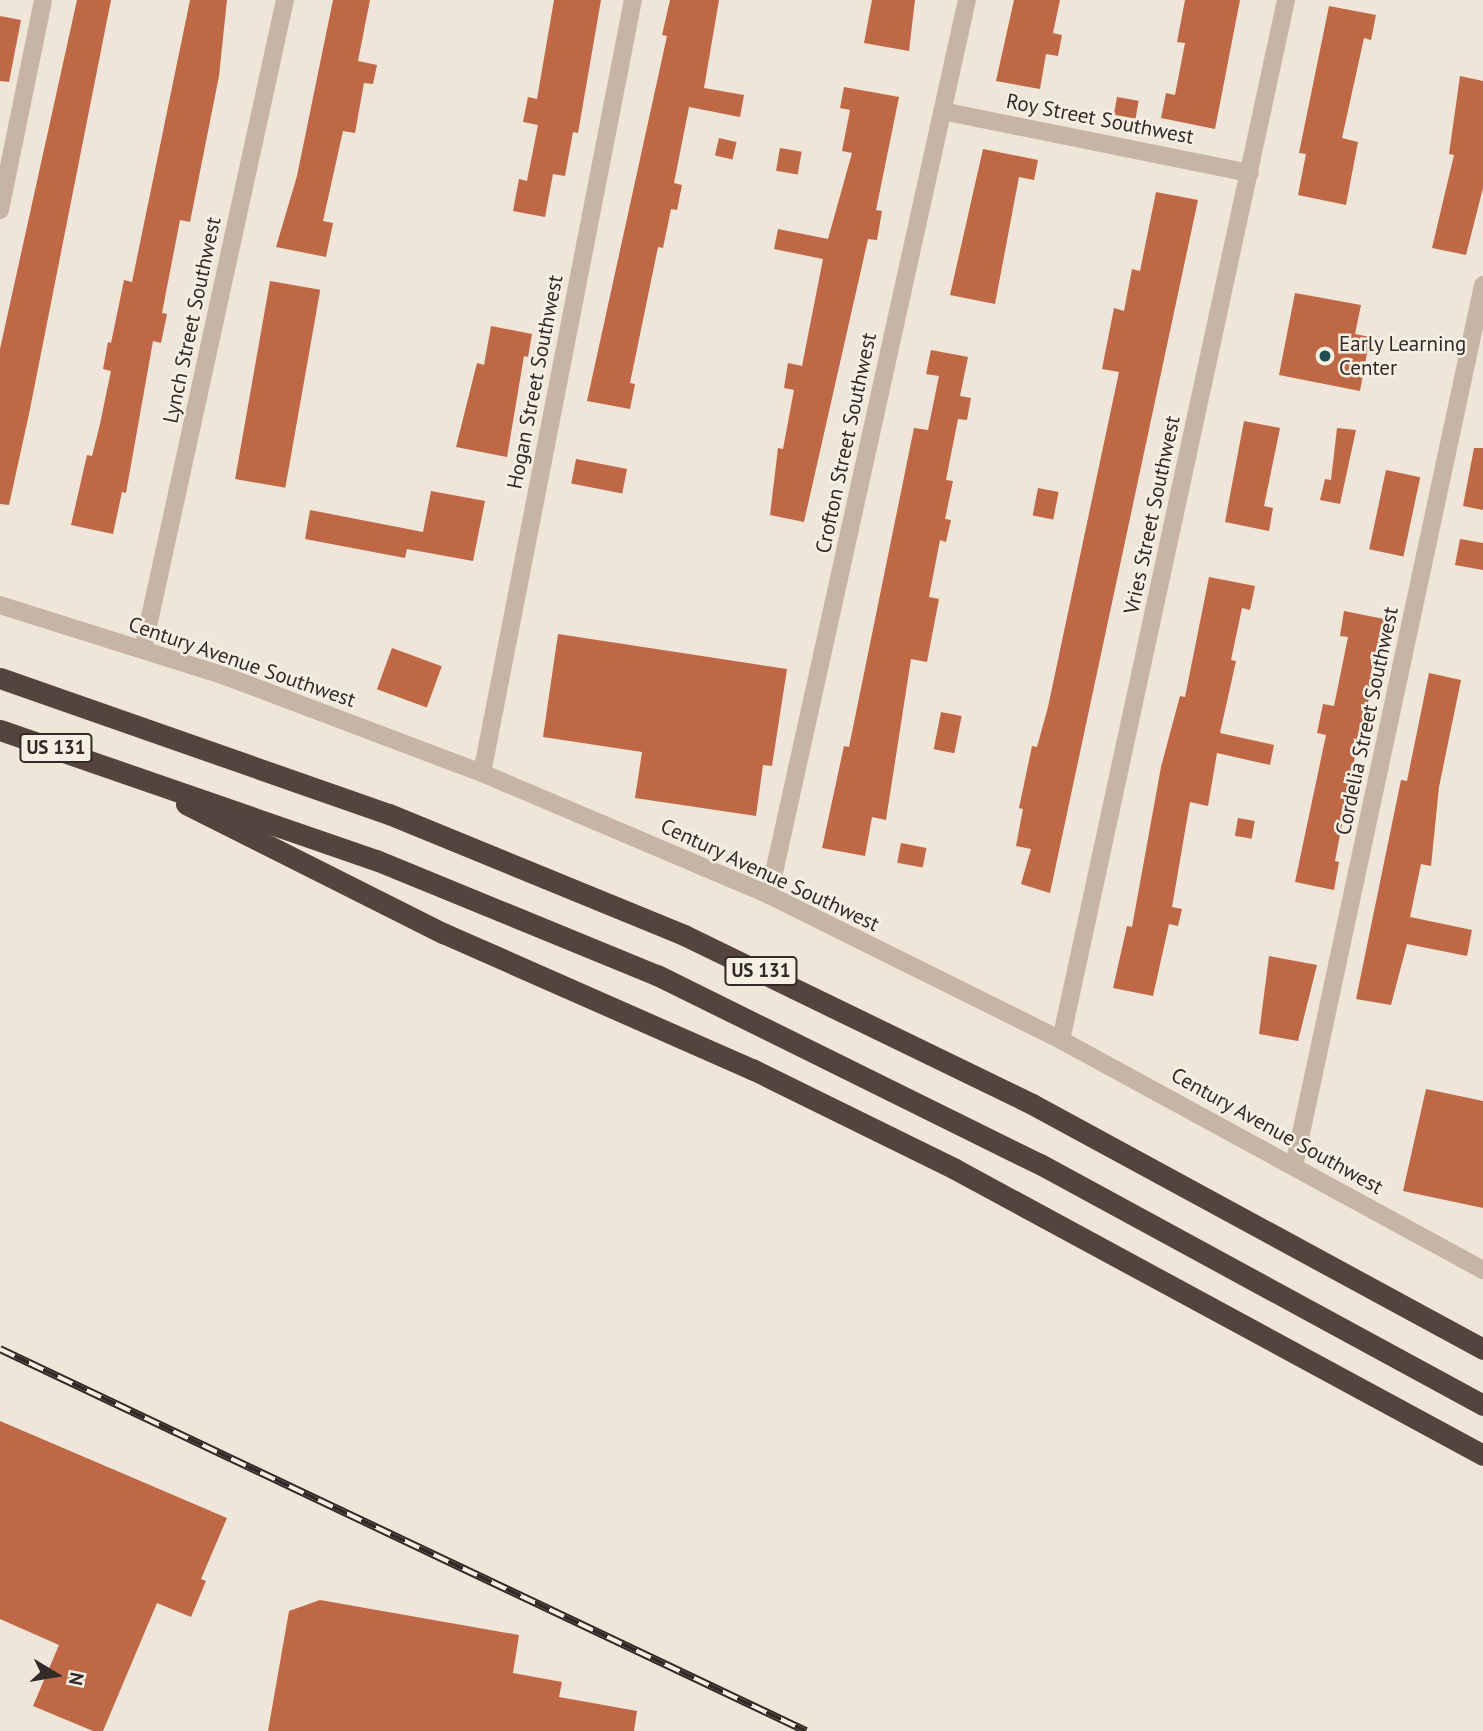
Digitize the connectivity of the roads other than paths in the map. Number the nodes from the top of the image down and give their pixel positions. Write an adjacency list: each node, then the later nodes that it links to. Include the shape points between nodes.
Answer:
1 (43, 0): 8 (street)
2 (285, 0): 11 (street, Lynch Street Southwest)
3 (633, 0): 15 (street, Hogan Street Southwest)
4 (967, 0): 6 (street, Crofton Street Southwest)
5 (1286, 0): 7 (street, Vries Street Southwest)
6 (942, 111): 7 (street, Roy Street Southwest); 16 (street, Crofton Street Southwest)
7 (1250, 173): 17 (street, Vries Street Southwest)
8 (0, 210)
9 (1483, 285): 18 (street, Cordelia Street Southwest)
10 (0, 605): 11 (street, Century Avenue Southwest)
11 (143, 649): 15 (street, Century Avenue Southwest)
12 (0, 678): 20 (highway, US 131, via 389,814 684,935 1021,1099)
13 (0, 730): 14 (highway, US 131)
14 (112, 767): 21 (highway, US 131, via 388,865 584,944 782,1033 1052,1170); 22 (highway, via 443,933 752,1069 955,1169)
15 (482, 773): 16 (street, Century Avenue Southwest)
16 (769, 895): 17 (street, Century Avenue Southwest)
17 (1061, 1040): 18 (street, Century Avenue Southwest)
18 (1294, 1166): 19 (street, Century Avenue Southwest)
19 (1483, 1270)
20 (1483, 1349)
21 (1483, 1405)
22 (1483, 1455)

